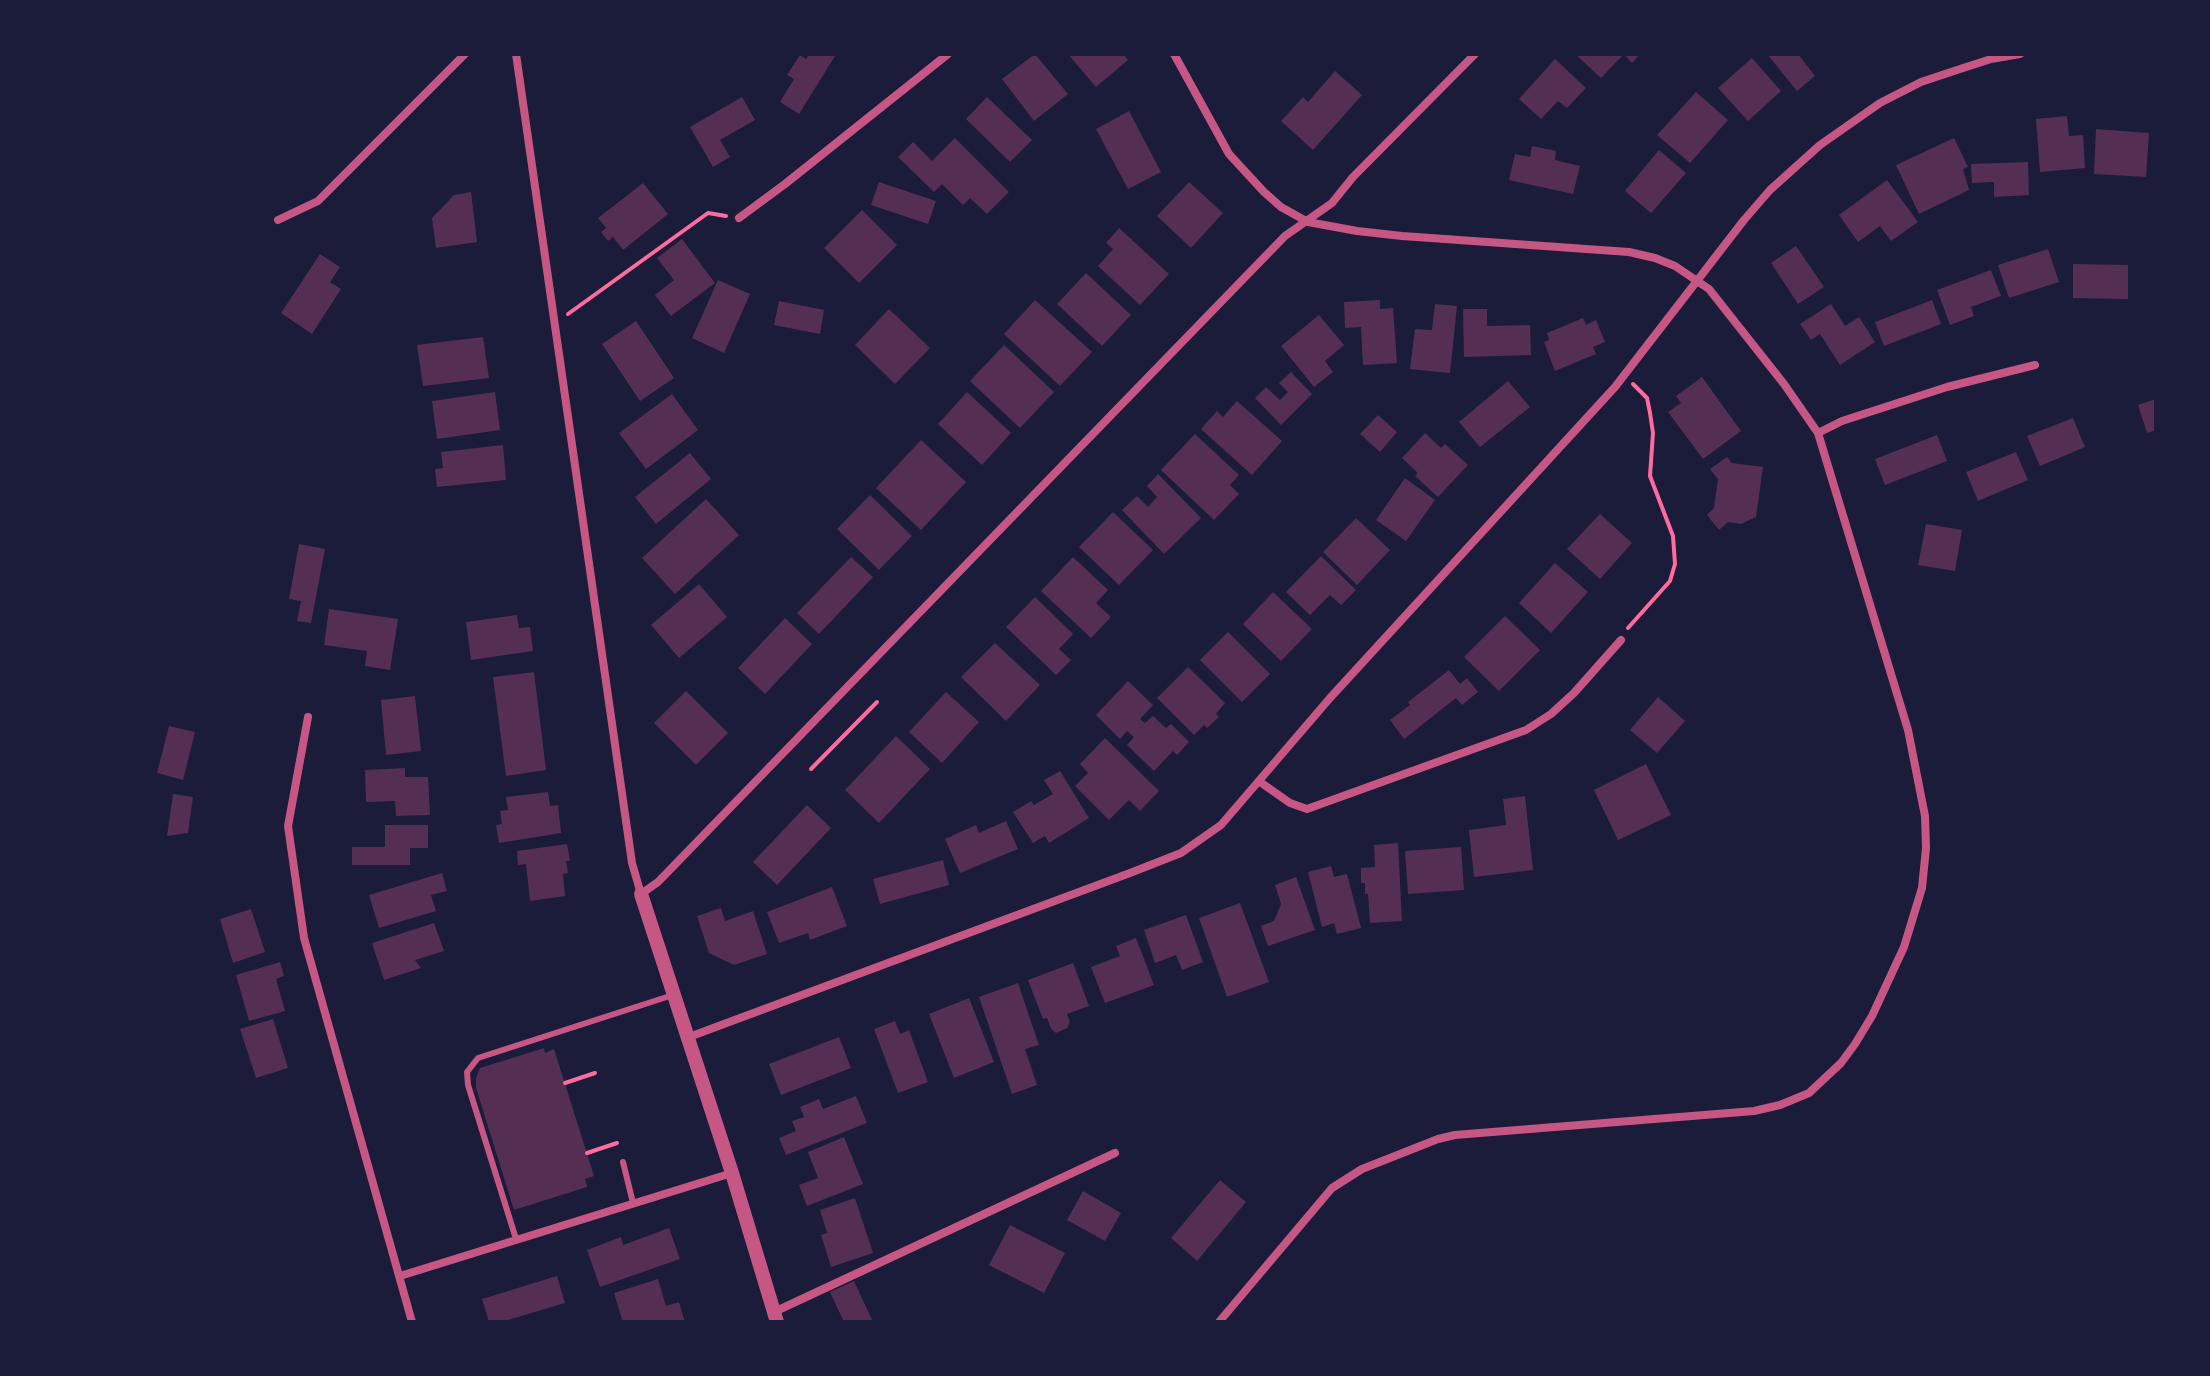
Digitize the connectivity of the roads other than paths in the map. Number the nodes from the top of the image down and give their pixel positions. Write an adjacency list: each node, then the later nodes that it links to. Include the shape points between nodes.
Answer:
1 (465, 54): 8 (street, via 318,201)
2 (516, 54): 16 (street, via 632,863)
3 (948, 54): 7 (street)
4 (1174, 54): 9 (street, via 1229,154 1281,207)
5 (1475, 54): 9 (street)
6 (2020, 54): 10 (street, via 1921,82 1850,123 1770,190)
7 (739, 218)
8 (278, 220)
9 (1308, 222): 10 (street, via 1402,236 1629,252); 16 (street, via 1285,236)
10 (1698, 279): 12 (street); 15 (street, via 1615,387 1330,698)
11 (2035, 365): 12 (street, via 1947,387)
12 (1818, 433): 27 (street, via 1908,730 1925,816 1925,862 1916,913 1889,984 1855,1044 1809,1093 1780,1105 1455,1135 1362,1169 1332,1188)
13 (1621, 640): 15 (street, via 1574,693 1526,730 1307,809)
14 (308, 717): 24 (street, via 288,826 304,938)
15 (1260, 782): 18 (street, via 1221,825 1181,853)
16 (641, 894): 17 (street)
17 (675, 995): 18 (street); 23 (lane, via 478,1058 467,1072)
18 (689, 1037): 21 (street)
19 (1115, 1153): 25 (street)
20 (623, 1162): 22 (lane)
21 (732, 1173): 22 (street); 25 (street)
22 (633, 1203): 23 (street)
23 (516, 1239): 24 (street)
24 (400, 1276): 26 (street)
25 (776, 1317)
26 (412, 1322)
27 (1219, 1322)

